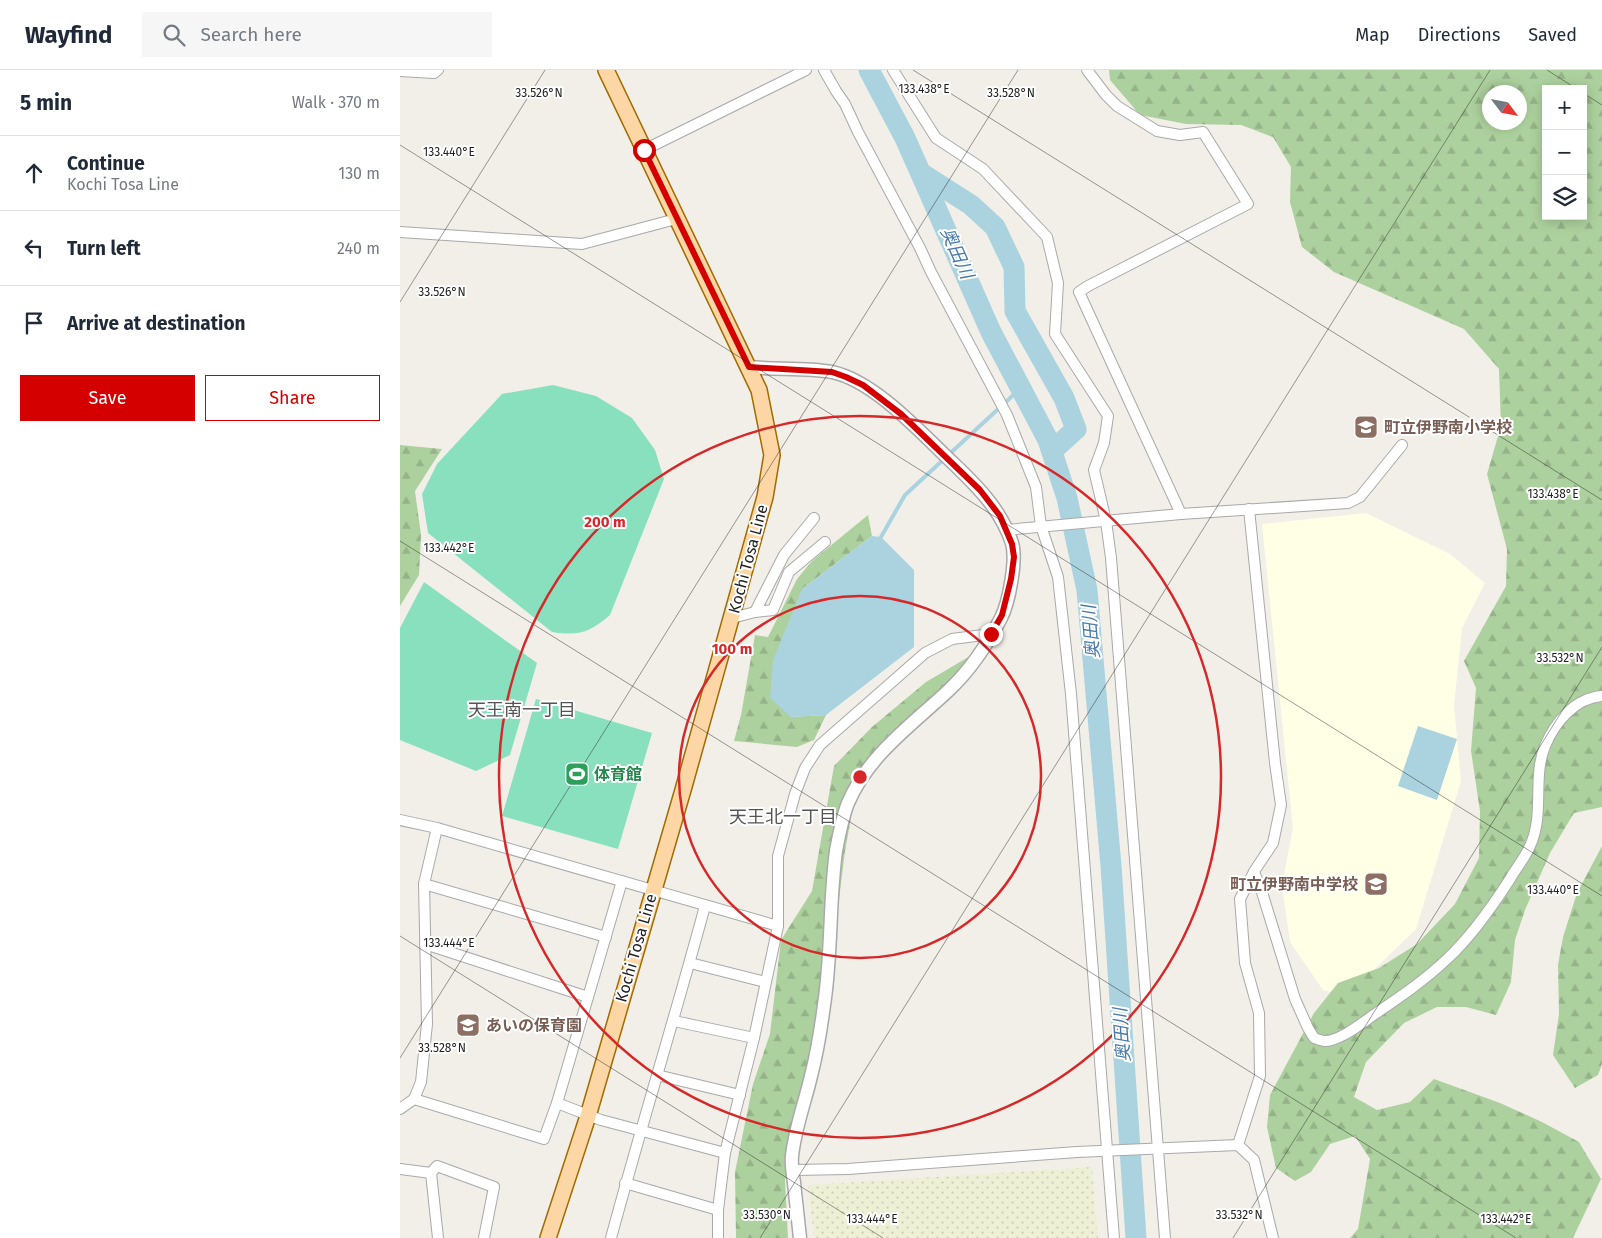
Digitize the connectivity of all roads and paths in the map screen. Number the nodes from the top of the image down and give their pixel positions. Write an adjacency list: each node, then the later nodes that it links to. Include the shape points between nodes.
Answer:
1 (438, 70): 7 (street, via 434,73)
2 (606, 70): 8 (main road, Kochi Tosa Line)
3 (806, 70): 8 (street)
4 (824, 70): 17 (street, via 845,104 1007,415 1036,487)
5 (893, 70): 16 (street, via 936,138 983,169 1047,237 1058,282 1055,334 1108,416 1104,443 1094,470)
6 (1087, 70): 14 (street, via 1117,106 1157,131 1180,135 1203,132 1248,204 1079,292)
7 (400, 71)
8 (644, 150): 9 (main road, Kochi Tosa Line)
9 (676, 219): 10 (street, via 582,244); 11 (main road, Kochi Tosa Line)
10 (400, 232)
11 (749, 367): 18 (street, via 832,372 863,385 901,414 980,490 1000,516); 21 (main road, Kochi Tosa Line, via 759,390 772,455 765,497)
12 (1402, 445): 13 (street, via 1360,497 1348,503)
13 (1249, 509): 14 (street); 26 (street, via 1281,805 1273,844)
14 (1181, 514): 16 (street)
15 (814, 518): 20 (street, via 784,555)
16 (1106, 520): 17 (street); 47 (street, via 1135,840)
17 (1041, 526): 18 (street); 48 (street, via 1058,576 1071,694)
18 (1006, 530): 22 (street, via 1014,557 1012,572 1002,615)
19 (825, 542): 20 (street, via 789,572 773,610)
20 (755, 612): 21 (street)
21 (732, 618): 29 (main road, Kochi Tosa Line)
22 (991, 634): 31 (street, via 952,639 925,653 820,745 805,768 795,794 778,856); 51 (street, via 952,687 874,761 847,806 839,833 832,881 825,1004 812,1073 796,1130)
23 (1602, 696): 26 (street, via 1576,704 1564,714 1545,745 1539,765 1538,820 1530,846 1494,904 1447,959 1409,991 1342,1036 1326,1042 1314,1038 1308,1028 1295,999)
24 (400, 820): 25 (street)
25 (437, 828): 27 (street); 28 (street)
26 (1254, 872): 46 (street, via 1240,899 1245,963 1259,1013 1260,1076)
27 (622, 881): 29 (street); 32 (street)
28 (424, 884): 32 (street); 33 (street)
29 (653, 890): 30 (street); 44 (main road, Kochi Tosa Line)
30 (705, 906): 31 (street); 34 (street)
31 (778, 926): 35 (street)
32 (606, 937): 36 (street)
33 (425, 944): 36 (street); 41 (street, via 427,1024 421,1082)
34 (690, 963): 35 (street); 37 (street)
35 (766, 982): 38 (street)
36 (588, 997): 42 (street)
37 (674, 1021): 38 (street); 39 (street)
38 (754, 1038): 40 (street)
39 (657, 1075): 40 (street); 45 (street)
40 (740, 1095): 49 (street)
41 (414, 1099): 42 (street, via 544,1140); 43 (street)
42 (557, 1103): 44 (street)
43 (400, 1109)
44 (588, 1116): 45 (street); 57 (main road, Kochi Tosa Line)
45 (640, 1131): 49 (street); 53 (street)
46 (1238, 1145): 47 (street); 63 (street, via 1254,1160)
47 (1157, 1149): 48 (street); 62 (street)
48 (1107, 1151): 51 (street); 61 (street)
49 (725, 1153): 54 (street)
50 (400, 1169): 52 (street)
51 (792, 1170): 60 (street)
52 (431, 1173): 55 (street); 56 (street, via 438,1166 494,1187)
53 (625, 1184): 54 (street); 58 (street)
54 (718, 1210): 59 (street)
55 (438, 1238)
56 (484, 1238)
57 (548, 1238)
58 (611, 1238)
59 (718, 1238)
60 (800, 1238)
61 (1114, 1238)
62 (1165, 1238)
63 (1273, 1238)

